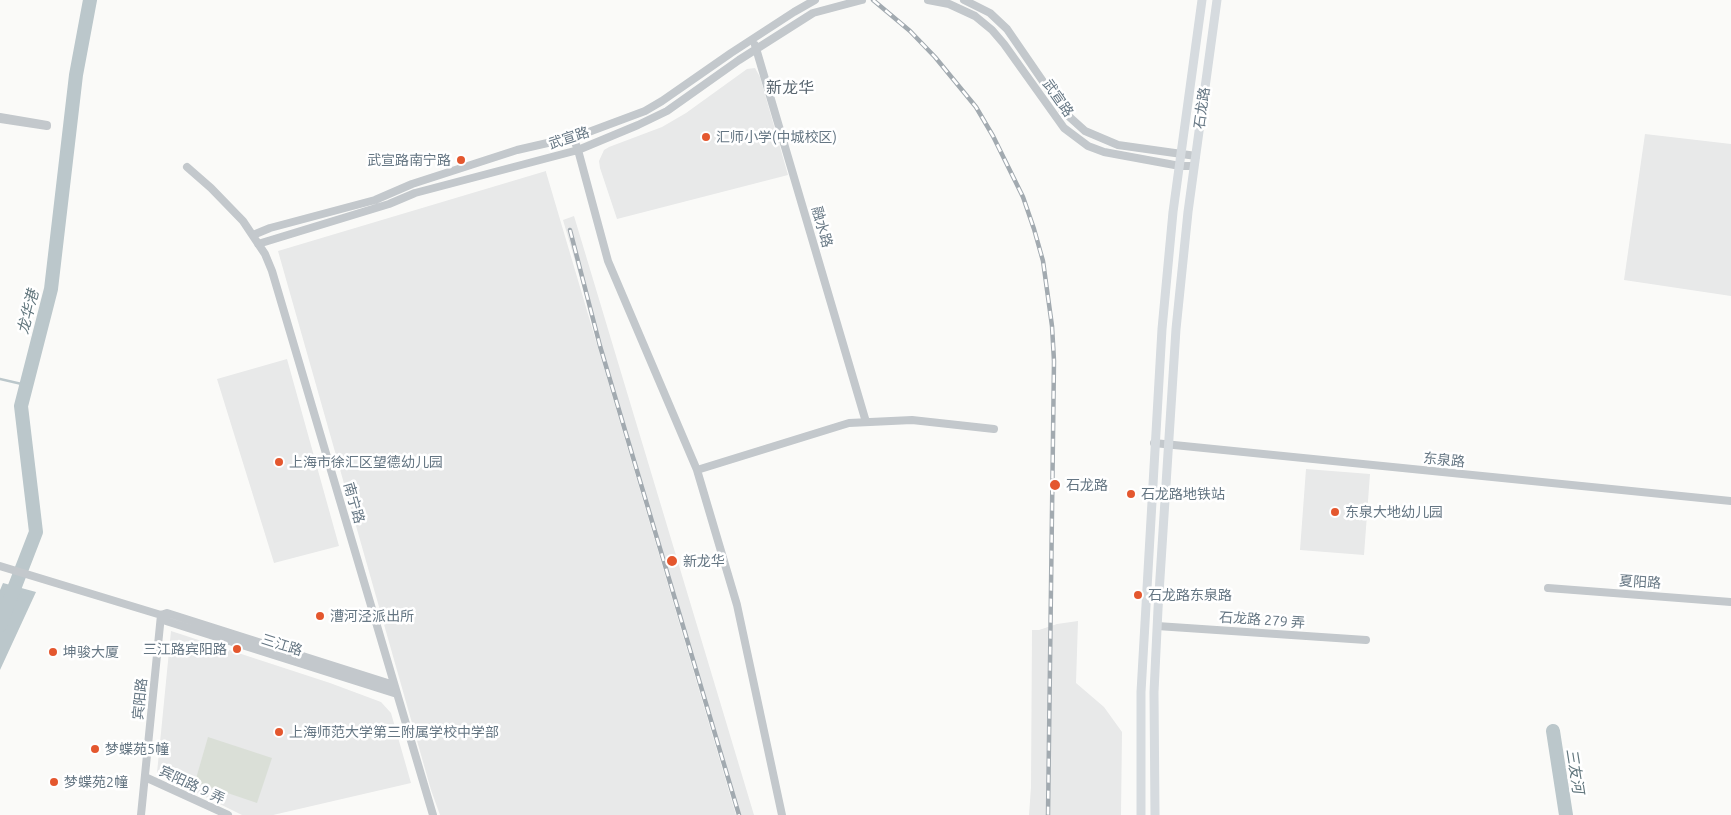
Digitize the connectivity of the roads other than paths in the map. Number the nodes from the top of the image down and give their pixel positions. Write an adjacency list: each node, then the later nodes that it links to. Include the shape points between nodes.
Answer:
1 (815, 0): 7 (street)
2 (862, 0): 8 (street, 武宣路, via 813,13)
3 (928, 0): 14 (street, 武宣路, via 949,4 975,16 992,30 1064,128 1088,146)
4 (964, 0): 12 (street, via 990,13 1007,29 1064,112 1085,131 1118,145)
5 (1202, 0): 12 (main road, 石龙路)
6 (1217, 0): 13 (main road, 石龙路)
7 (752, 39): 8 (street, 融水路); 10 (street, via 645,111)
8 (756, 49): 11 (street, 武宣路, via 667,111); 19 (street, 融水路)
9 (0, 118): 9 (street, via 47,126 48,125)
10 (573, 137): 11 (street); 17 (street, via 517,150 412,184 375,200)
11 (578, 150): 18 (street, 武宣路, via 415,192 389,204); 23 (street, via 608,261)
12 (1181, 155): 13 (street); 14 (main road, 石龙路)
13 (1196, 156): 15 (main road, 石龙路)
14 (1180, 166): 15 (street, 武宣路); 21 (main road, 石龙路, via 1165,290)
15 (1194, 166): 22 (main road, 石龙路, via 1177,319)
16 (187, 167): 17 (street, 南宁路, via 229,205)
17 (253, 234): 18 (street, 南宁路)
18 (258, 244): 31 (street, 南宁路, via 272,271)
19 (866, 422): 20 (street, via 912,420); 23 (street, via 849,423)
20 (994, 429)
21 (1154, 443): 22 (street, 东泉路); 38 (main road, 石龙路, via 1141,692)
22 (1169, 445): 24 (street, 东泉路); 29 (main road, 石龙路)
23 (697, 470): 37 (street, via 737,605)
24 (1731, 501)
25 (2, 567): 28 (street, 三江路)
26 (1548, 588): 27 (street, 夏阳路)
27 (1731, 602)
28 (161, 615): 31 (street, 三江路, via 167,613); 32 (street, 三江路, via 166,621); 33 (street, 宾阳路)
29 (1157, 626): 30 (street, 石龙路 279 弄); 39 (main road, 石龙路)
30 (1366, 640)
31 (394, 685): 32 (street, 南宁路)
32 (397, 694): 36 (street, 南宁路)
33 (145, 777): 34 (street, 宾阳路); 35 (street, 宾阳路 9 弄)
34 (141, 815)
35 (228, 815)
36 (433, 815)
37 (782, 815)
38 (1141, 815)
39 (1155, 815)

